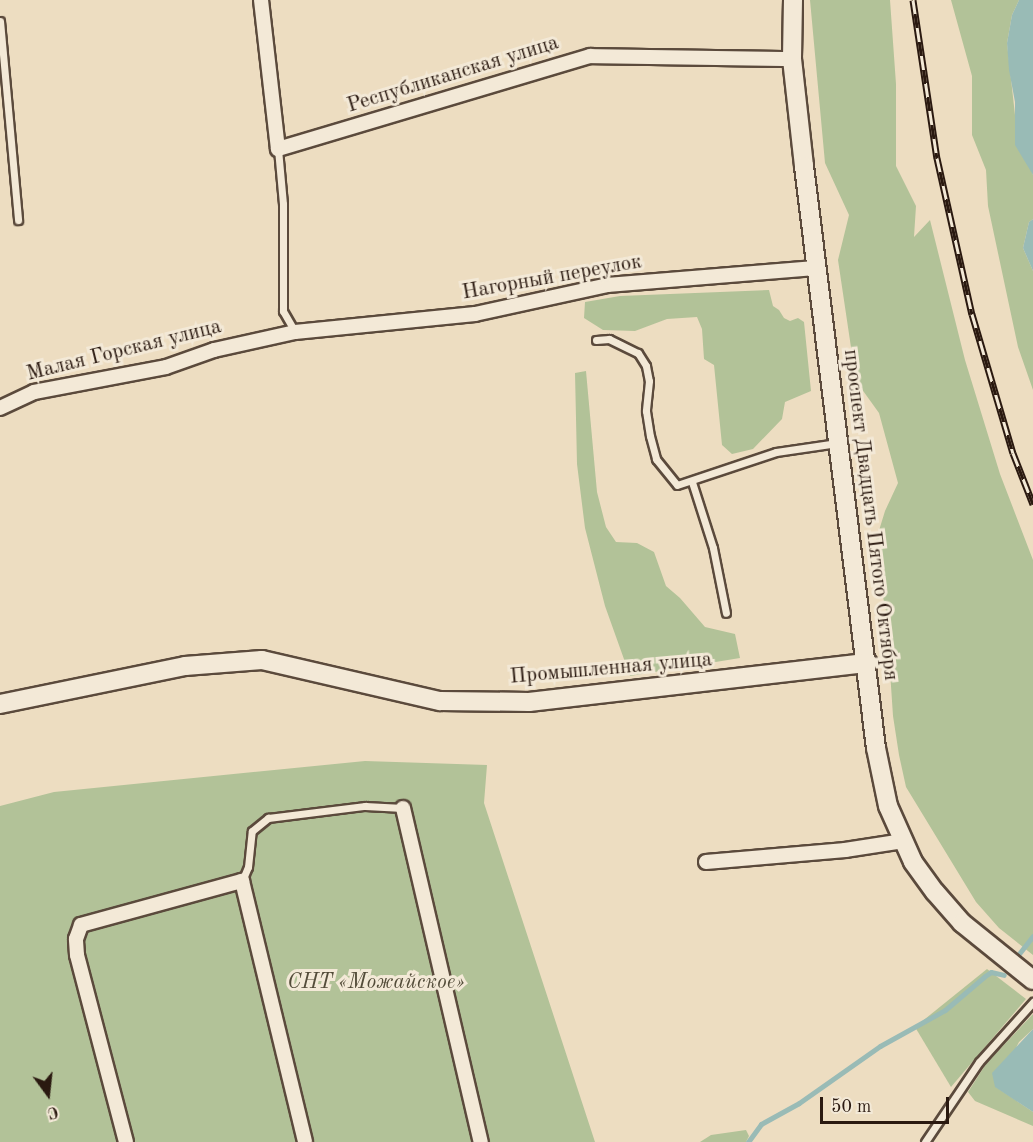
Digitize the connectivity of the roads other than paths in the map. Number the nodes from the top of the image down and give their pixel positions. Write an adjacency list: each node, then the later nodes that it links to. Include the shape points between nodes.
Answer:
1 (261, 0): 5 (street)
2 (793, 0): 4 (street, проспект Двадцать Пятого Октября)
3 (0, 21): 6 (lane)
4 (792, 59): 5 (street, Республиканская улица, via 591,56); 7 (street, проспект Двадцать Пятого Октября)
5 (278, 149): 8 (lane, via 283,204 283,311)
6 (18, 220)
7 (817, 268): 8 (street, Нагорный переулок, via 608,285 475,314); 11 (street, проспект Двадцать Пятого Октября)
8 (295, 332): 10 (street, Малая Горская улица, via 214,350 166,367 34,392)
9 (596, 340): 12 (lane, via 609,339 638,354 649,381 646,411 656,459 677,485)
10 (0, 408)
11 (838, 443): 12 (lane, via 776,452); 14 (street, проспект Двадцать Пятого Октября)
12 (692, 482): 13 (lane, via 713,548)
13 (726, 613)
14 (868, 663): 15 (street, Промышленная улица, via 529,702 440,701 262,660 185,666); 17 (street, проспект Двадцать Пятого Октября, via 876,748 888,806)
15 (0, 704)
16 (403, 808): 19 (lane, via 365,806 268,819 252,831 248,867); 24 (street)
17 (903, 841): 18 (street); 20 (street, проспект Двадцать Пятого Октября, via 913,862 962,923)
18 (706, 862)
19 (242, 881): 22 (street, via 81,925 76,939 77,955); 23 (street)
20 (1033, 980)
21 (1033, 1002): 25 (lane, via 979,1062)
22 (126, 1142)
23 (305, 1142)
24 (481, 1142)
25 (925, 1142)

